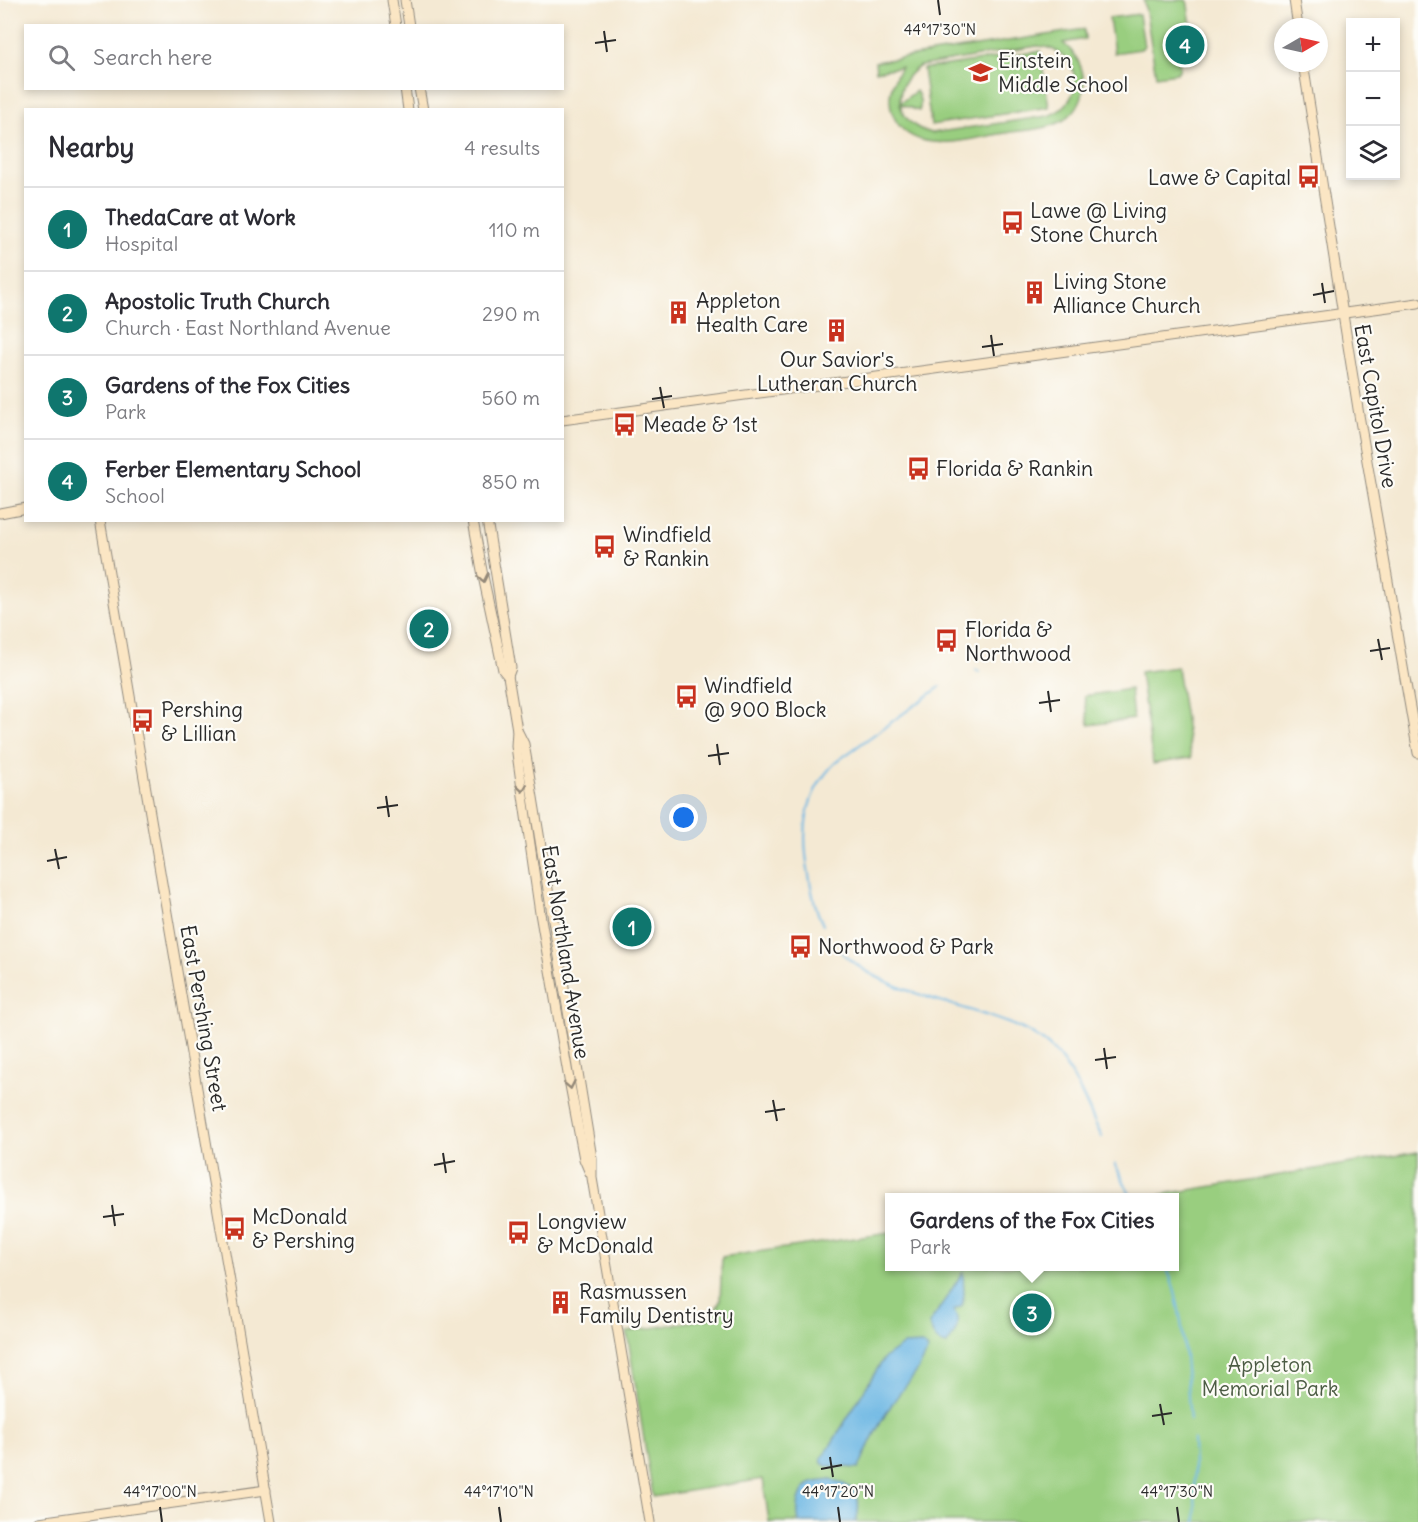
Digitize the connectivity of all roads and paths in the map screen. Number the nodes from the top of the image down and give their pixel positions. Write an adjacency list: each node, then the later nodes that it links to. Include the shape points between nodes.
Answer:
1 (392, 0): 5 (main road)
2 (405, 0): 6 (main road)
3 (1294, 0): 4 (main road)
4 (1297, 18)
5 (396, 24)
6 (409, 24)
7 (1304, 72): 13 (main road, East Capitol Drive)
8 (405, 90): 10 (main road)
9 (419, 90): 11 (main road)
10 (408, 108)
11 (423, 108)
12 (1418, 303): 13 (main road)
13 (1342, 314): 14 (main road); 21 (main road, East Capitol Drive)
14 (564, 420)
15 (24, 508): 16 (main road)
16 (0, 513)
17 (100, 522): 22 (main road, East Pershing Street)
18 (473, 522): 20 (main road, East Northland Avenue, one-way to 20, via 503,670)
19 (487, 522): 20 (main road, East Northland Avenue, via 511,668)
20 (508, 676): 25 (main road, East Northland Avenue, via 540,913 584,1160 592,1178)
21 (1418, 753)
22 (266, 1490): 23 (main road); 24 (main road, East Pershing Street)
23 (39, 1522)
24 (271, 1522)
25 (650, 1522)

